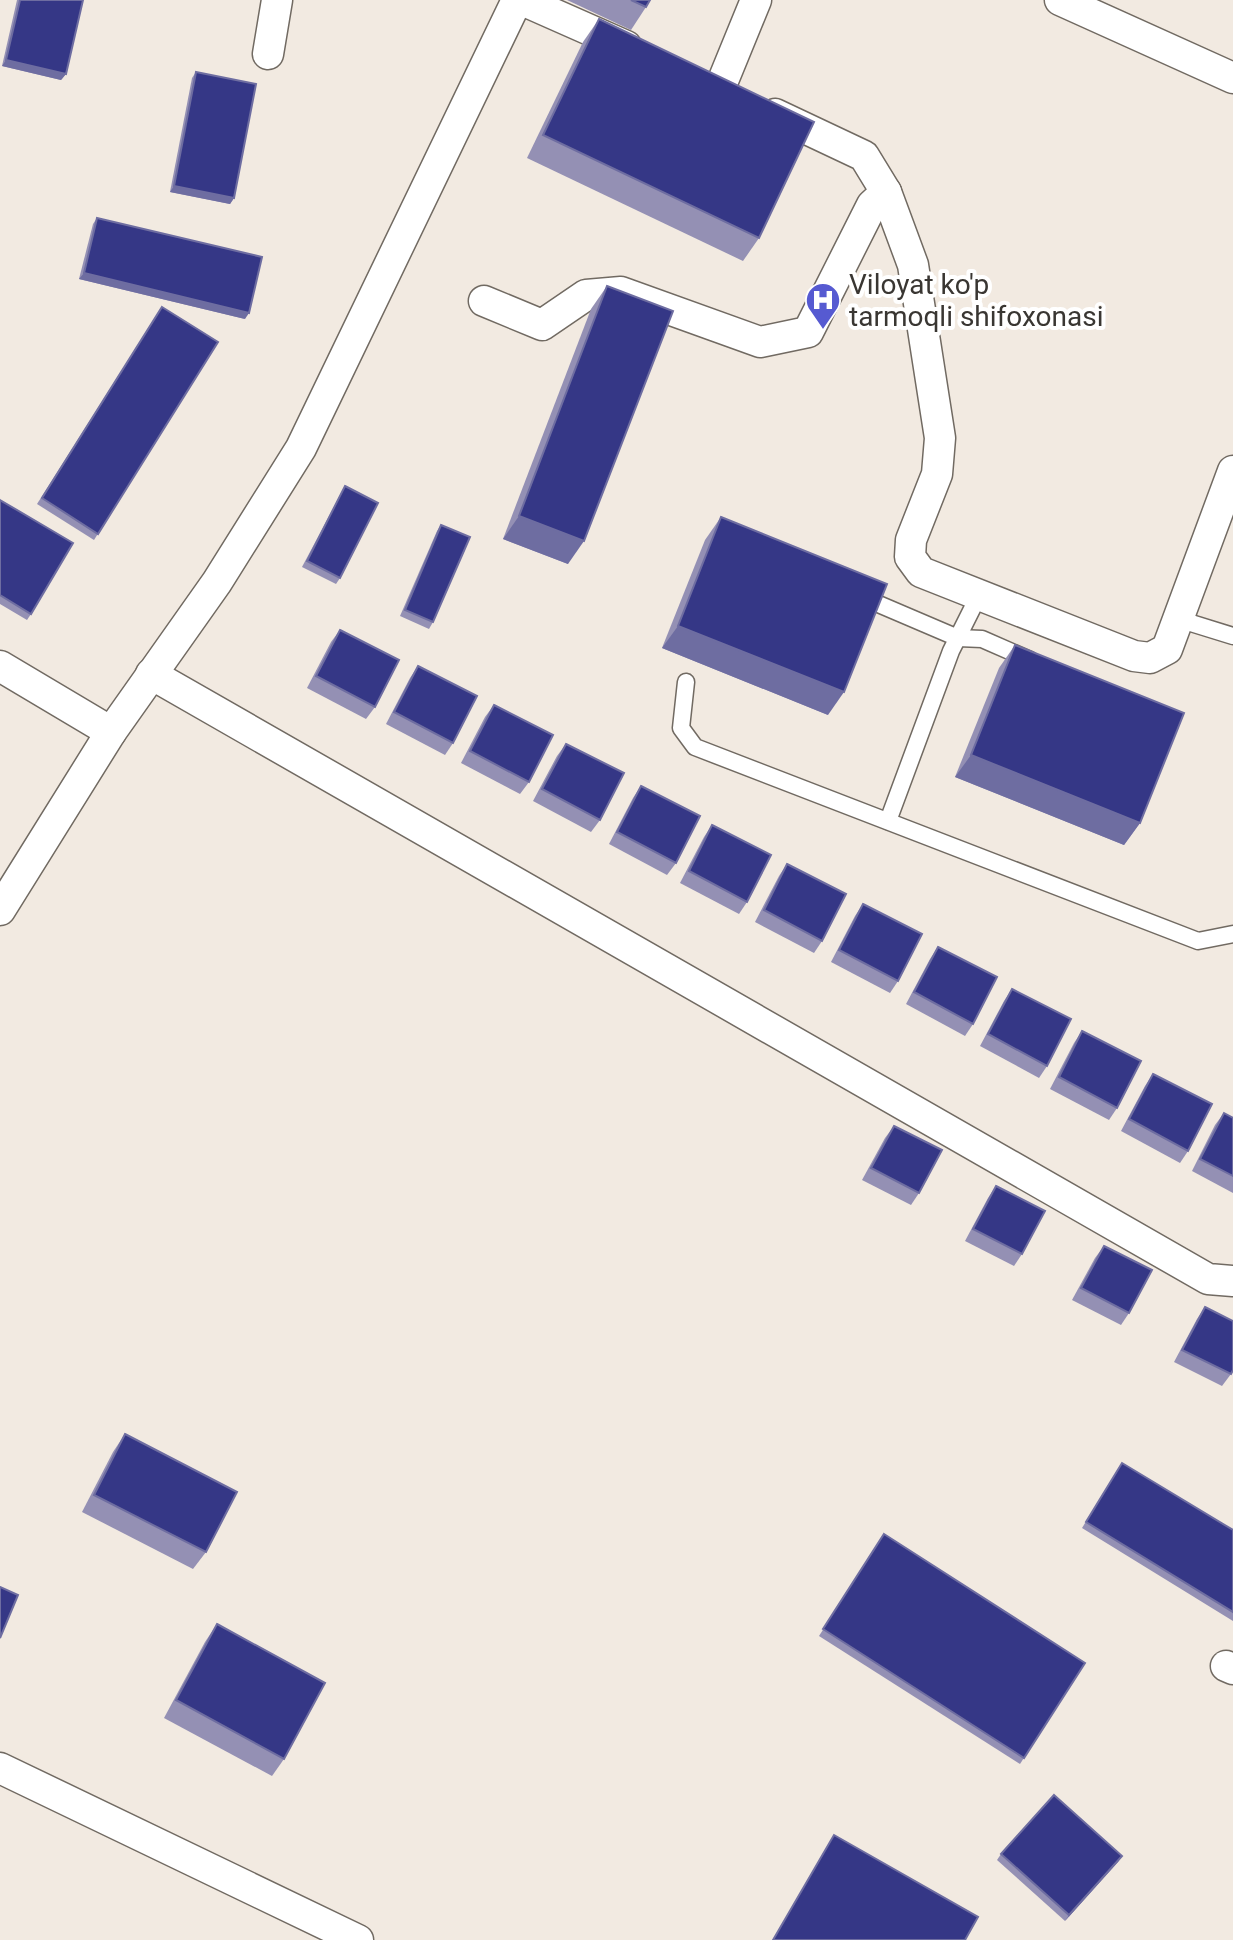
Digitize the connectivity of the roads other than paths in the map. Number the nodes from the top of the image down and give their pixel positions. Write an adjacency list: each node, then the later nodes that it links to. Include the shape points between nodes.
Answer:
1 (277, 0): 6 (street)
2 (519, 0): 7 (street); 21 (street, via 301,448 217,582)
3 (756, 0): 10 (street)
4 (1060, 0): 5 (street)
5 (1120, 12): 9 (street)
6 (268, 54)
7 (649, 57)
8 (692, 76): 10 (street)
9 (1233, 78)
10 (720, 88): 11 (street, via 864,156)
11 (886, 192): 12 (street, via 872,205 808,332 760,342 621,292 586,295 542,325); 15 (street, via 913,265 940,438 937,474 911,540 910,557 921,572)
12 (484, 301)
13 (1233, 471): 16 (street)
14 (841, 589): 18 (lane)
15 (979, 595): 16 (street, via 1150,658 1167,649); 18 (lane)
16 (1178, 619): 17 (lane)
17 (1233, 636)
18 (958, 638): 20 (lane, via 982,639); 24 (lane)
19 (0, 666): 23 (street)
20 (1052, 670)
21 (151, 674): 23 (street); 27 (street, via 1208,1279)
22 (686, 682): 24 (lane, via 681,728 695,747)
23 (111, 732): 25 (street)
24 (888, 821): 26 (lane, via 1198,941)
25 (0, 910)
26 (1233, 934)
27 (1233, 1281)
28 (0, 1768): 29 (street)
29 (358, 1940)

